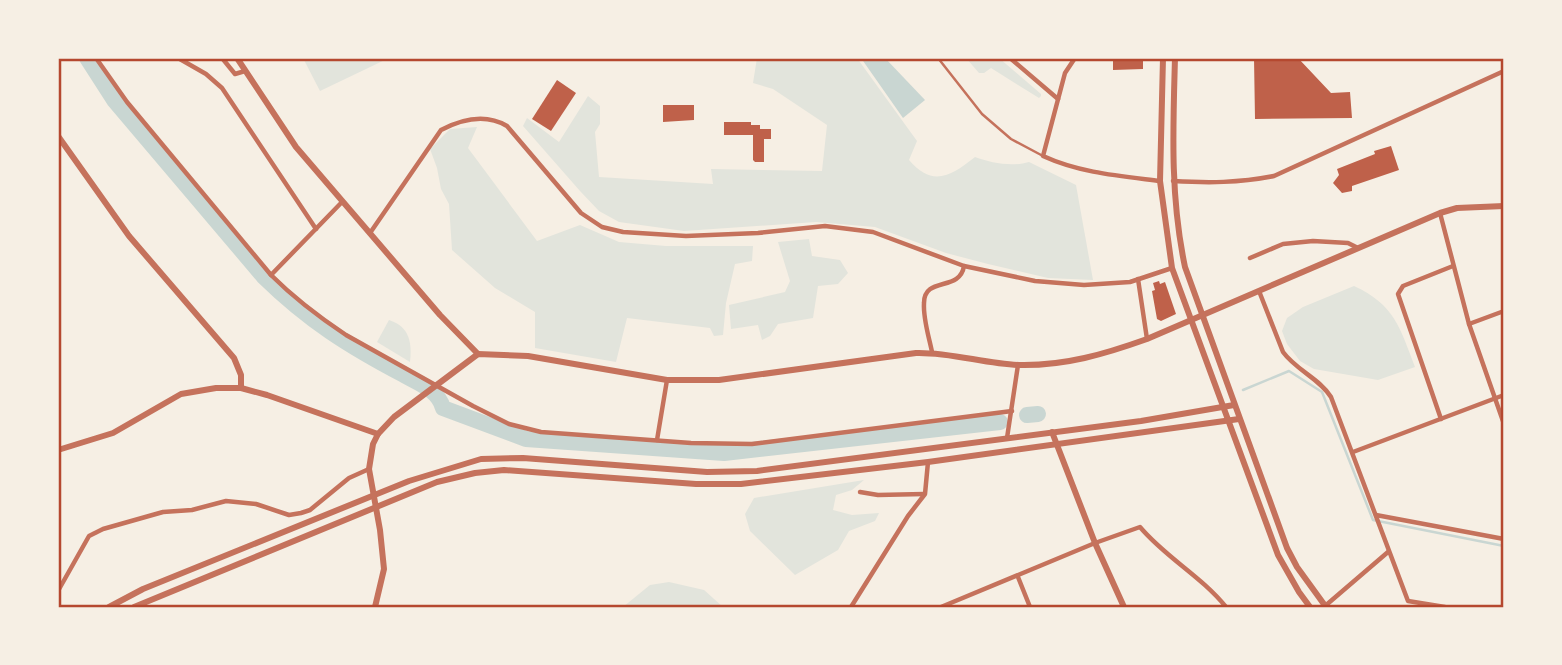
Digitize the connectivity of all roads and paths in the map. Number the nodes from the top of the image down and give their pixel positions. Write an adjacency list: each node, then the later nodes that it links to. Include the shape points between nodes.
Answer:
1 (96, 58): 11 (street)
2 (107, 58): 11 (street)
3 (178, 58): 22 (street, via 222,88)
4 (222, 58): 12 (street, via 235,74)
5 (237, 58): 12 (street)
6 (938, 58): 16 (lane, via 982,114 1011,139)
7 (1010, 58): 14 (street)
8 (1075, 58): 14 (street)
9 (1163, 58): 17 (street)
10 (1175, 58): 18 (street)
11 (99, 64): 29 (street)
12 (245, 71): 19 (street, via 296,147)
13 (1504, 71): 18 (street, via 1274,176 1224,183)
14 (1058, 99): 16 (street)
15 (58, 136): 42 (street, via 129,236 234,358)
16 (1043, 156): 17 (street, via 1105,174)
17 (1160, 181): 18 (street); 28 (street)
18 (1173, 181): 33 (street, via 1185,267)
19 (342, 202): 22 (street); 23 (street)
20 (1504, 206): 21 (street)
21 (1440, 213): 24 (street); 27 (street)
22 (316, 229): 29 (street)
23 (369, 233): 26 (street, via 431,141 453,124 479,118 507,126 581,213 602,227 686,236 825,226 873,232); 38 (street)
24 (1358, 248): 25 (street, via 1313,241 1283,244); 31 (street)
25 (1250, 258)
26 (964, 266): 30 (street, via 1035,281 1084,285); 37 (street, via 958,280 931,288 923,302)
27 (1453, 266): 35 (street); 49 (street, via 1403,286 1398,294)
28 (1172, 268): 30 (street); 34 (street)
29 (271, 275): 41 (street, via 325,321)
30 (1138, 279): 36 (street)
31 (1259, 291): 33 (street); 58 (street, via 1283,352 1326,390)
32 (1504, 312): 35 (street)
33 (1202, 315): 34 (street); 45 (street)
34 (1190, 320): 36 (street); 46 (street)
35 (1469, 324): 44 (street)
36 (1147, 339): 39 (street, via 1083,359)
37 (932, 352): 39 (street); 40 (street, via 719,380)
38 (478, 354): 40 (street, via 528,356); 41 (street)
39 (1017, 365): 47 (street)
40 (667, 380): 55 (street)
41 (435, 386): 53 (street); 55 (street, via 526,430)
42 (241, 388): 53 (street); 57 (street, via 204,388 181,394 113,433)
43 (1504, 395): 44 (street)
44 (1495, 398): 49 (street); 51 (street)
45 (1234, 405): 46 (street); 48 (street)
46 (1222, 408): 50 (street); 52 (street)
47 (1012, 411): 54 (street); 55 (street, via 752,444)
48 (1239, 419): 50 (street); 80 (street, via 1287,548)
49 (1441, 419): 58 (street)
50 (1227, 421): 56 (street); 79 (street, via 1278,555)
51 (1504, 424)
52 (1052, 432): 54 (street); 56 (street)
53 (378, 435): 60 (street)
54 (1007, 438): 63 (street, via 758,471 481,459)
55 (657, 440)
56 (1055, 443): 59 (street); 67 (street)
57 (58, 450)
58 (1353, 452): 65 (street)
59 (928, 462): 62 (street); 64 (street, via 741,484 505,470 437,482)
60 (369, 469): 63 (street); 70 (street, via 301,513 226,501 103,528 89,536)
61 (860, 492): 62 (street)
62 (925, 494): 74 (street)
63 (374, 495): 64 (street); 71 (street)
64 (377, 508): 72 (street); 73 (street, via 384,569)
65 (1376, 515): 66 (street); 68 (street)
66 (1504, 539)
67 (1094, 543): 69 (street); 77 (street); 78 (street, via 1140,527 1155,546)
68 (1388, 552): 80 (street); 81 (street, via 1408,601)
69 (1018, 577): 75 (street); 76 (street)
70 (58, 591)
71 (109, 607)
72 (134, 607)
73 (375, 607)
74 (851, 607)
75 (943, 607)
76 (1030, 607)
77 (1124, 607)
78 (1226, 607)
79 (1310, 607)
80 (1325, 607)
81 (1445, 607)

